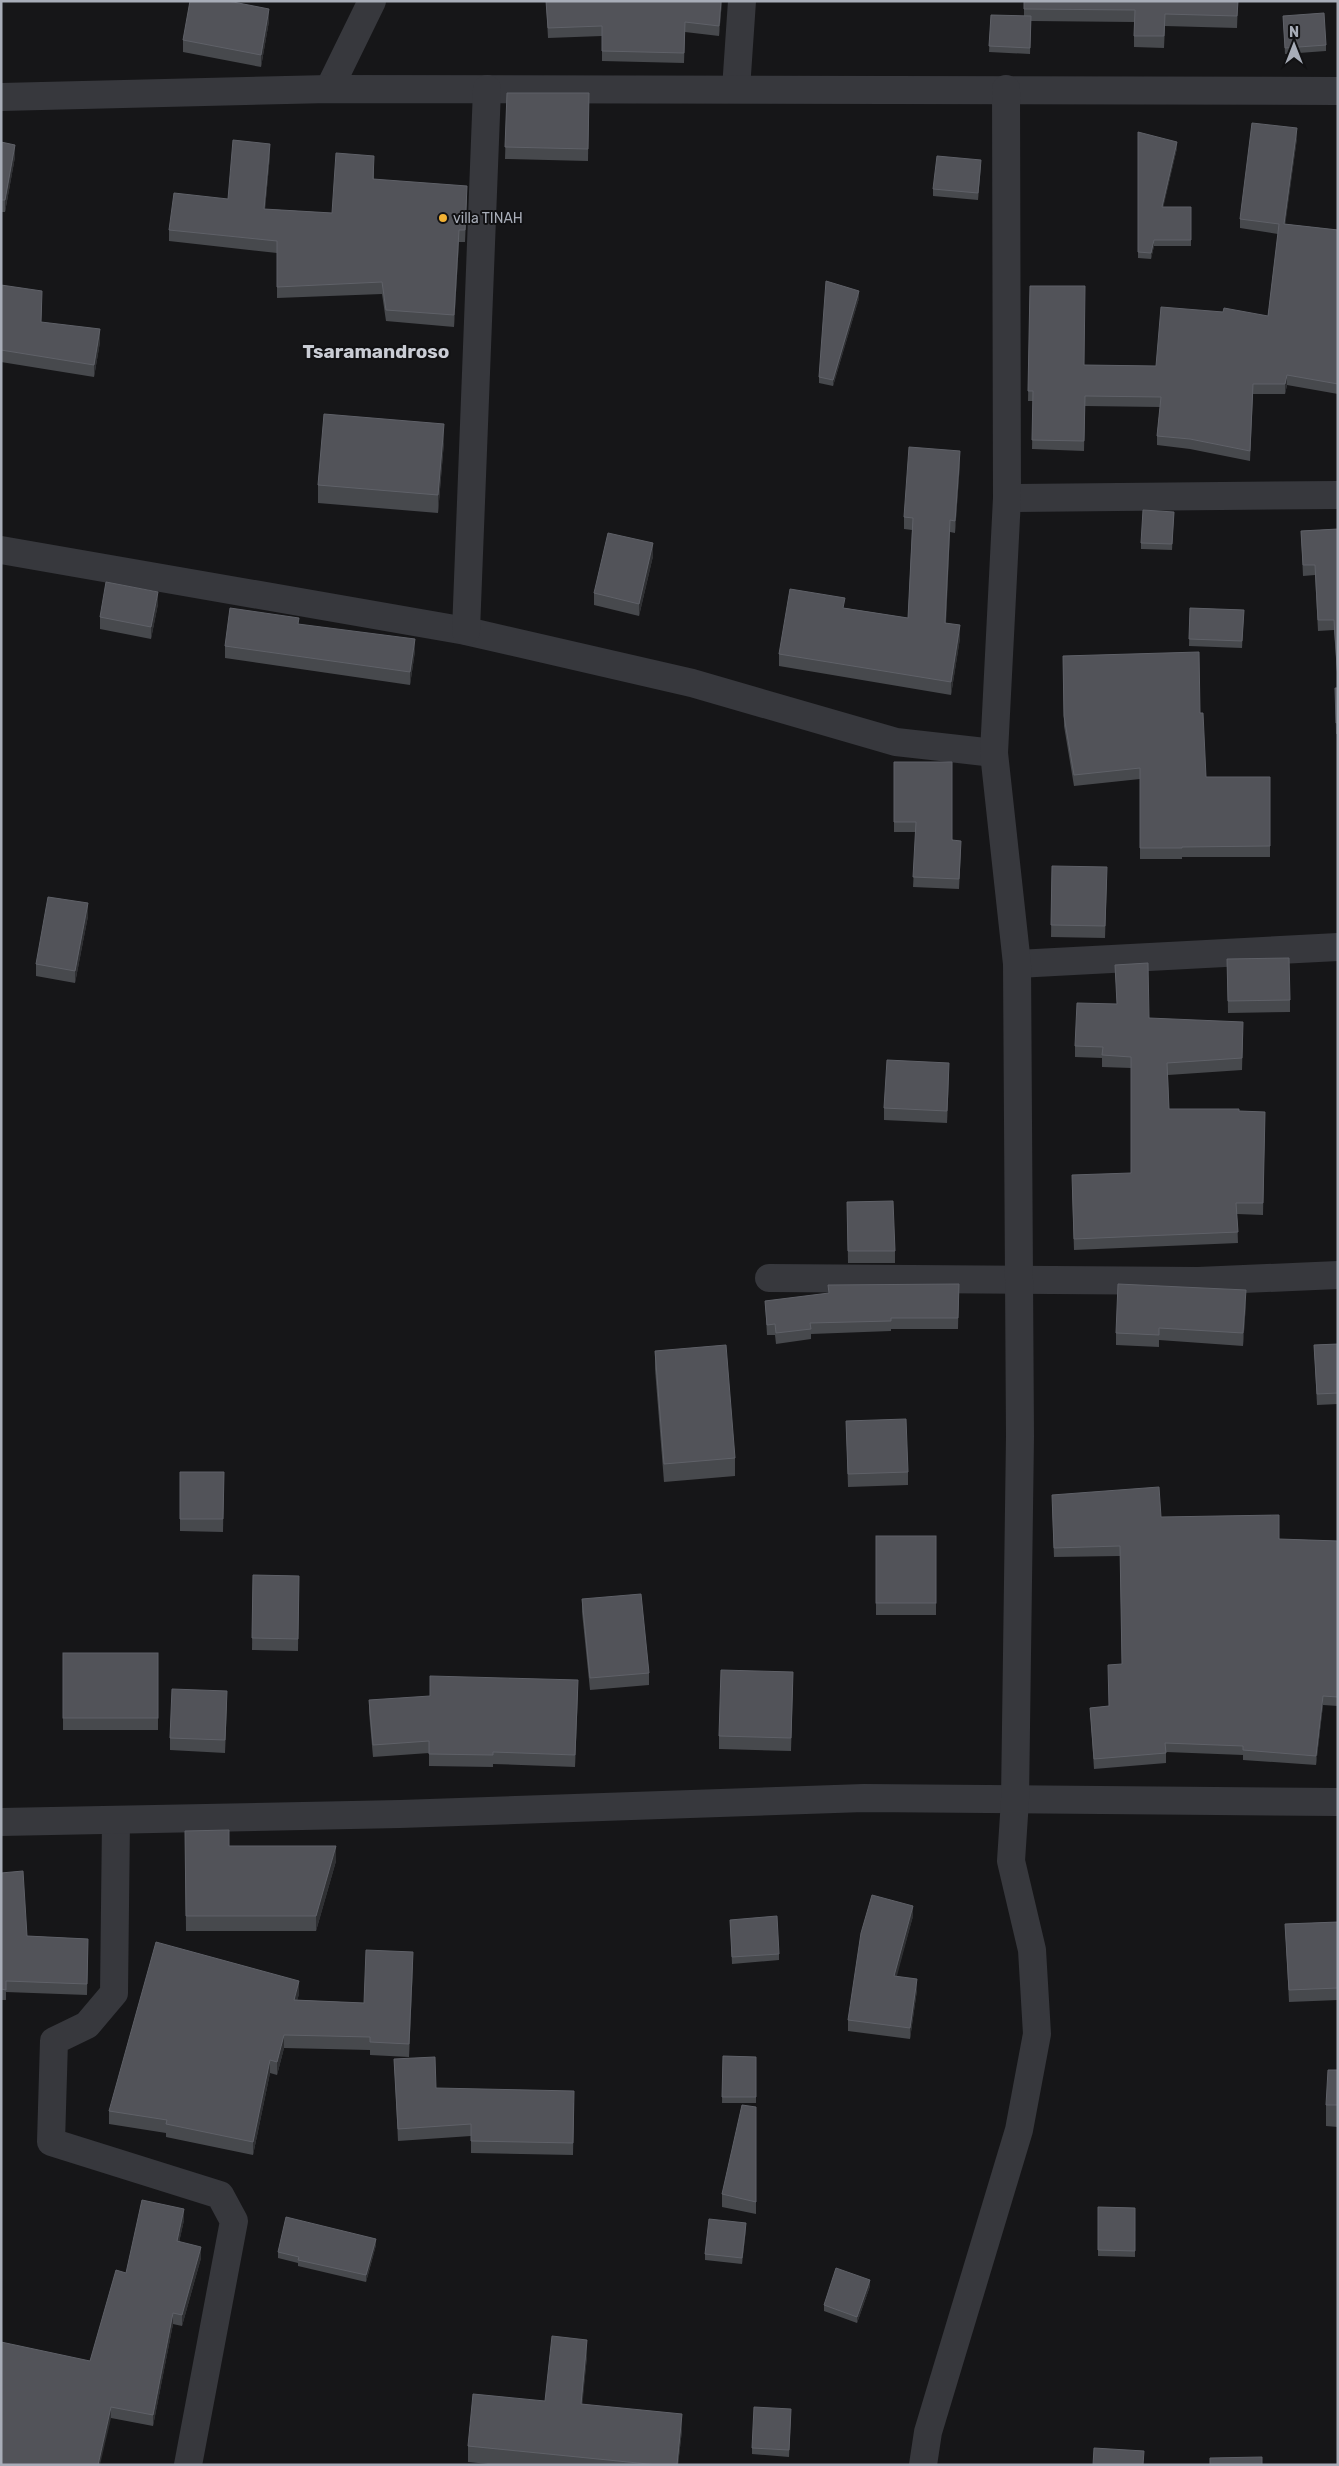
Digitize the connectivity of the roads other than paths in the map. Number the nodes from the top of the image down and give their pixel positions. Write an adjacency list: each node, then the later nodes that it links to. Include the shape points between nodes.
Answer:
1 (372, 1): 3 (street)
2 (742, 1): 5 (street)
3 (329, 89): 4 (street); 8 (street)
4 (487, 89): 5 (street); 12 (street)
5 (736, 89): 6 (street)
6 (1006, 89): 7 (street); 10 (street)
7 (1338, 91)
8 (1, 97)
9 (1338, 496): 10 (street)
10 (1007, 498): 13 (street)
11 (1, 550): 12 (street)
12 (466, 631): 13 (street, via 692,683 896,742)
13 (994, 753): 15 (street)
14 (1338, 947): 15 (street)
15 (1016, 964): 18 (street)
16 (1338, 1275): 18 (street, via 1198,1281)
17 (770, 1278): 18 (street)
18 (1019, 1279): 19 (street, via 1020,1436)
19 (1014, 1800): 20 (street); 21 (street, via 864,1798); 24 (street, via 1011,1861 1032,1950 1037,2034 1018,2130 928,2432)
20 (1338, 1802)
21 (116, 1820): 22 (street); 23 (street, via 114,1993 86,2025 54,2041 51,2142 220,2195 234,2221)
22 (1, 1822)
23 (188, 2465)
24 (923, 2465)

